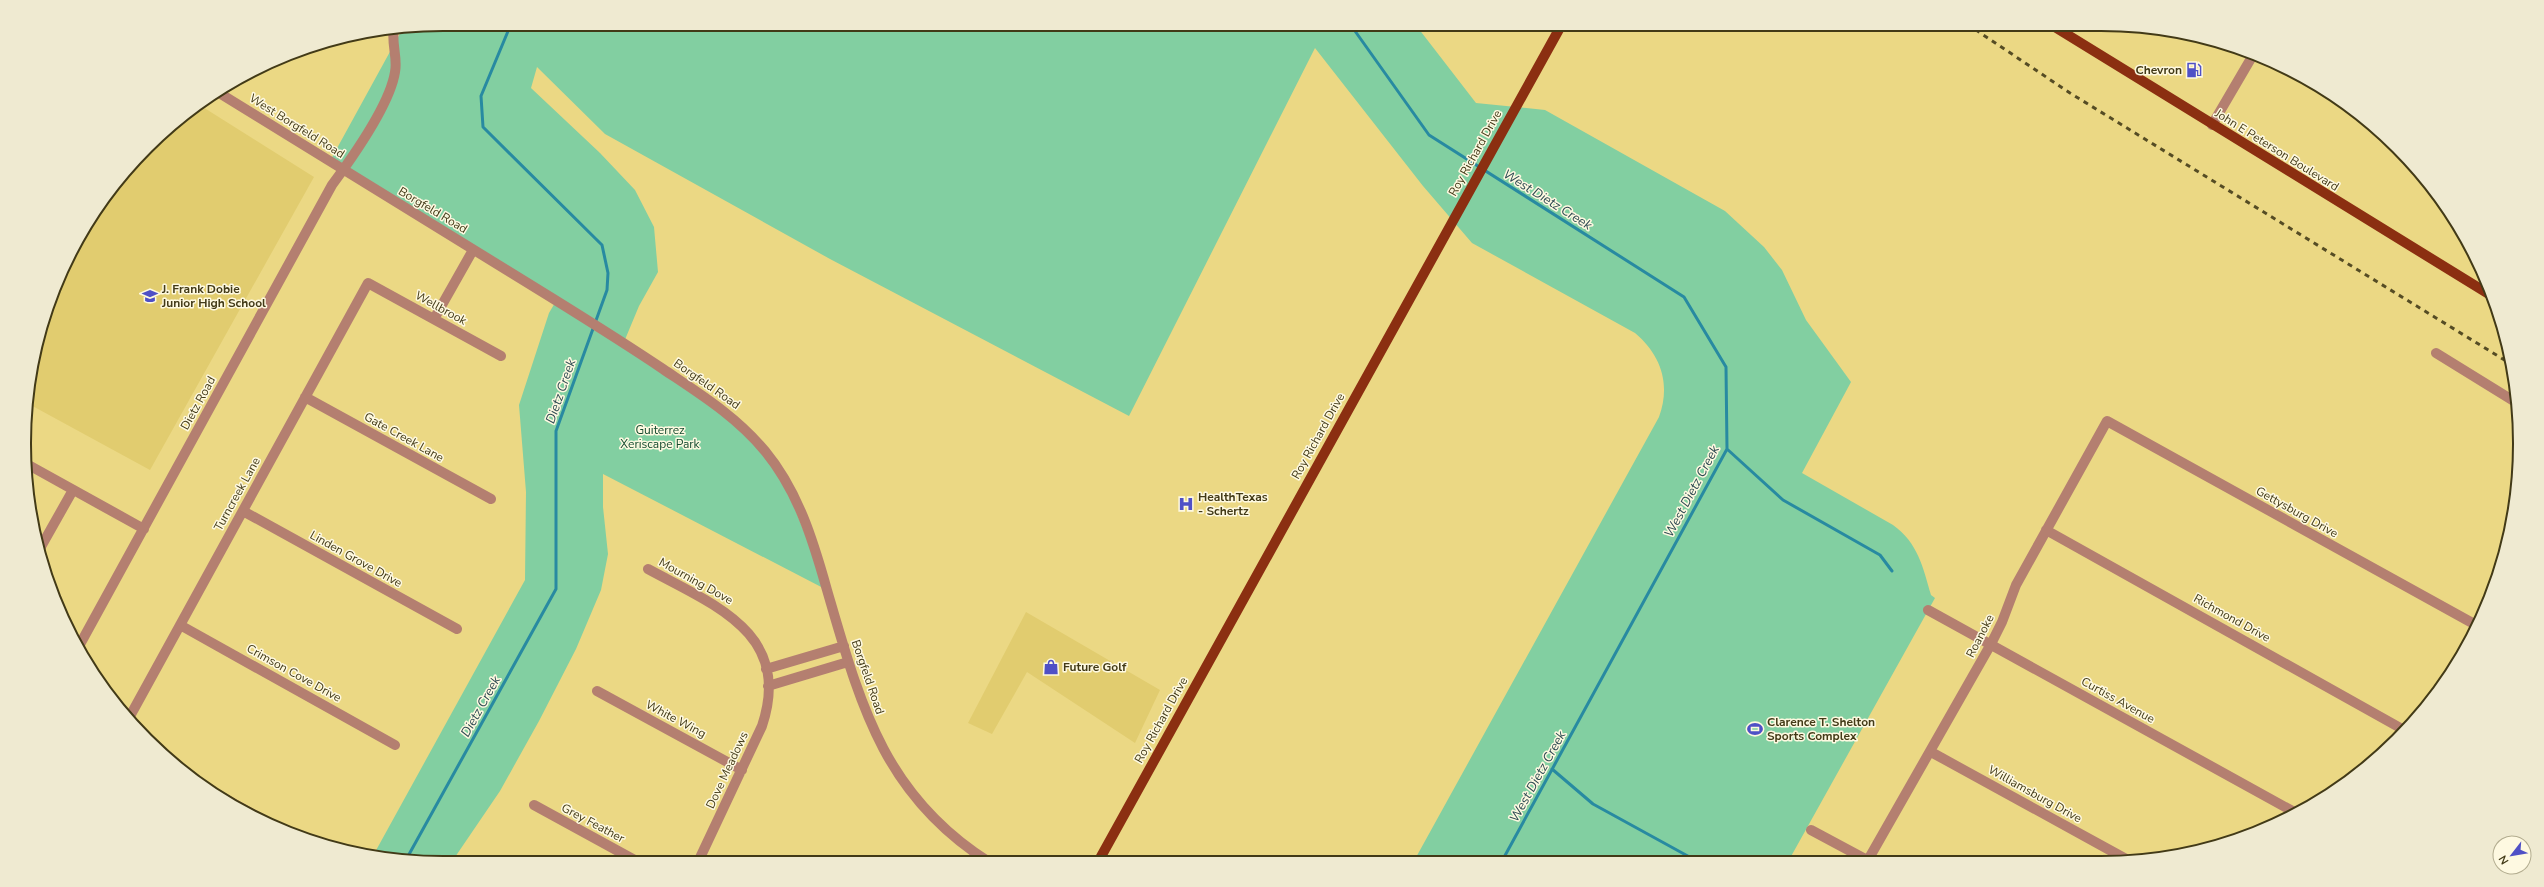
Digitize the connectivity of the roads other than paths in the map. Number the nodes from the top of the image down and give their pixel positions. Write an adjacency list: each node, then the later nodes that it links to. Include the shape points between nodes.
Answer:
1 (1558, 31): 48 (main road, Roy Richard Drive)
2 (2061, 31): 6 (main road, John E Peterson Boulevard)
3 (393, 35): 7 (street, Dietz Road, via 396,70 392,86 356,153)
4 (2250, 59): 6 (street)
5 (222, 96): 7 (street, West Borgfeld Road)
6 (2212, 125): 10 (main road, John E Peterson Boulevard)
7 (343, 170): 8 (street, Borgfeld Road); 21 (street, Dietz Road, via 332,185)
8 (473, 250): 11 (street); 31 (street, Borgfeld Road, via 619,340 728,414 763,448 796,499 808,529)
9 (368, 283): 11 (street, Wellbrook); 14 (street, Turncreek Lane)
10 (2484, 291)
11 (434, 319): 13 (street, Wellbrook)
12 (2436, 353): 15 (street)
13 (501, 356)
14 (305, 397): 19 (street, Gate Creek Lane); 20 (street, Turncreek Lane)
15 (2510, 399)
16 (2107, 421): 22 (street, Roanoke); 26 (street, Gettysburg Drive)
17 (32, 467): 18 (street)
18 (73, 490): 21 (street); 23 (street)
19 (491, 499)
20 (242, 511): 27 (street, Turncreek Lane); 28 (street, Linden Grove Drive)
21 (144, 529): 29 (street, Dietz Road)
22 (2046, 530): 30 (street, Roanoke, via 2016,584); 37 (street, Richmond Drive)
23 (43, 543)
24 (648, 569): 33 (street, Mourning Dove, via 736,618 758,646)
25 (1928, 610): 30 (street, Curtiss Avenue)
26 (2472, 623)
27 (180, 624): 36 (street, Turncreek Lane); 38 (street, Crimson Cove Drive)
28 (457, 629)
29 (82, 641)
30 (1991, 644): 39 (street, Roanoke); 42 (street, Curtiss Avenue)
31 (844, 646): 32 (street, Borgfeld Road); 33 (street)
32 (848, 662): 34 (street); 47 (street, Borgfeld Road, via 869,722 906,786 948,832)
33 (767, 672): 34 (street, Dove Meadows)
34 (768, 686): 40 (street, Dove Meadows, via 767,710)
35 (597, 691): 40 (street, White Wing)
36 (132, 713)
37 (2399, 727)
38 (395, 745)
39 (1931, 752): 44 (street, Williamsburg Drive); 50 (street, Roanoke)
40 (742, 770): 46 (street, Dove Meadows)
41 (534, 805): 45 (street, Grey Feather)
42 (2290, 810)
43 (1811, 830): 49 (street)
44 (2119, 855)
45 (627, 856)
46 (701, 856)
47 (981, 856)
48 (1101, 856)
49 (1860, 856)
50 (1870, 856)

